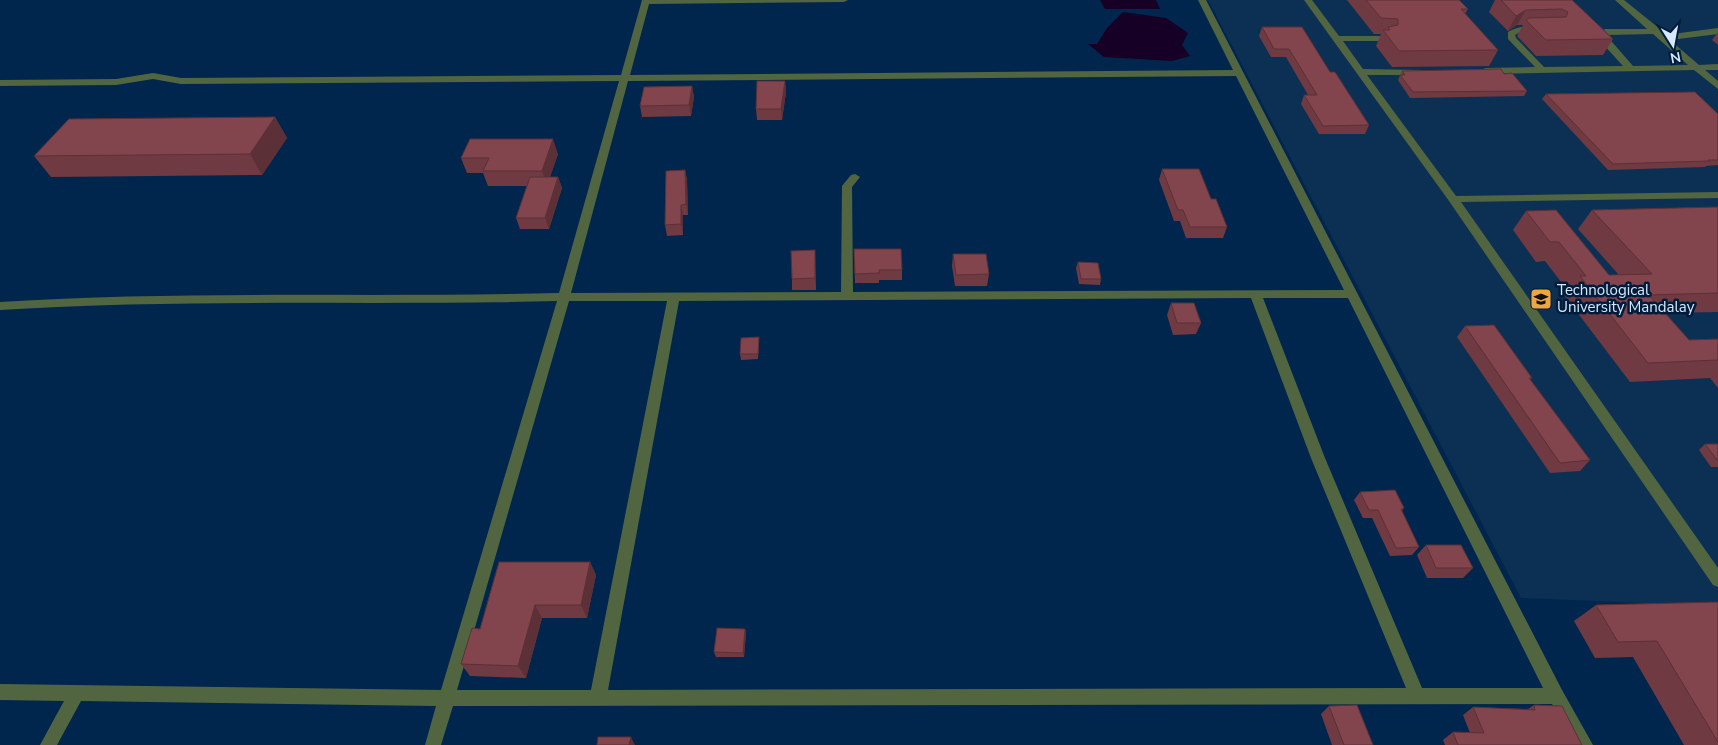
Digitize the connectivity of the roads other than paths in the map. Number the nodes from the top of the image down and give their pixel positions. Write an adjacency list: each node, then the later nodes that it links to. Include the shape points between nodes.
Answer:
1 (779, 0): 2 (street); 6 (street)
2 (844, 0)
3 (1202, 0): 20 (street)
4 (1308, 0): 12 (street)
5 (1619, 0): 8 (street)
6 (645, 1): 21 (street)
7 (1544, 29): 16 (street, via 1516,30 1511,34)
8 (1657, 31): 11 (street); 15 (street, via 1606,32 1602,35)
9 (1718, 31): 11 (street)
10 (1386, 37): 12 (street)
11 (1665, 38): 13 (street)
12 (1337, 40): 18 (street)
13 (1697, 67): 14 (street); 15 (street); 23 (street)
14 (1718, 67)
15 (1630, 68): 16 (street)
16 (1542, 70): 17 (street)
17 (1475, 71)
18 (1360, 72): 19 (street); 26 (street)
19 (1427, 72)
20 (1238, 73): 21 (street); 28 (street)
21 (623, 77): 22 (street, via 181,81 153,76 116,82); 30 (street)
22 (0, 83)
23 (1718, 86)
24 (855, 177): 29 (street, via 847,186)
25 (1718, 195): 26 (street)
26 (1454, 199): 33 (street)
27 (1255, 294): 28 (street); 29 (street); 36 (street, via 1318,458)
28 (1352, 294): 37 (street)
29 (847, 296): 31 (street)
30 (564, 297): 31 (street); 32 (street, via 90,300); 38 (street)
31 (674, 297): 39 (street)
32 (0, 306)
33 (1718, 580)
34 (0, 692): 35 (street)
35 (77, 693): 38 (street); 40 (street)
36 (1417, 696): 37 (street); 39 (street)
37 (1556, 696): 42 (street)
38 (448, 698): 39 (street); 41 (street)
39 (598, 698)
40 (48, 745)
41 (433, 745)
42 (1585, 745)

